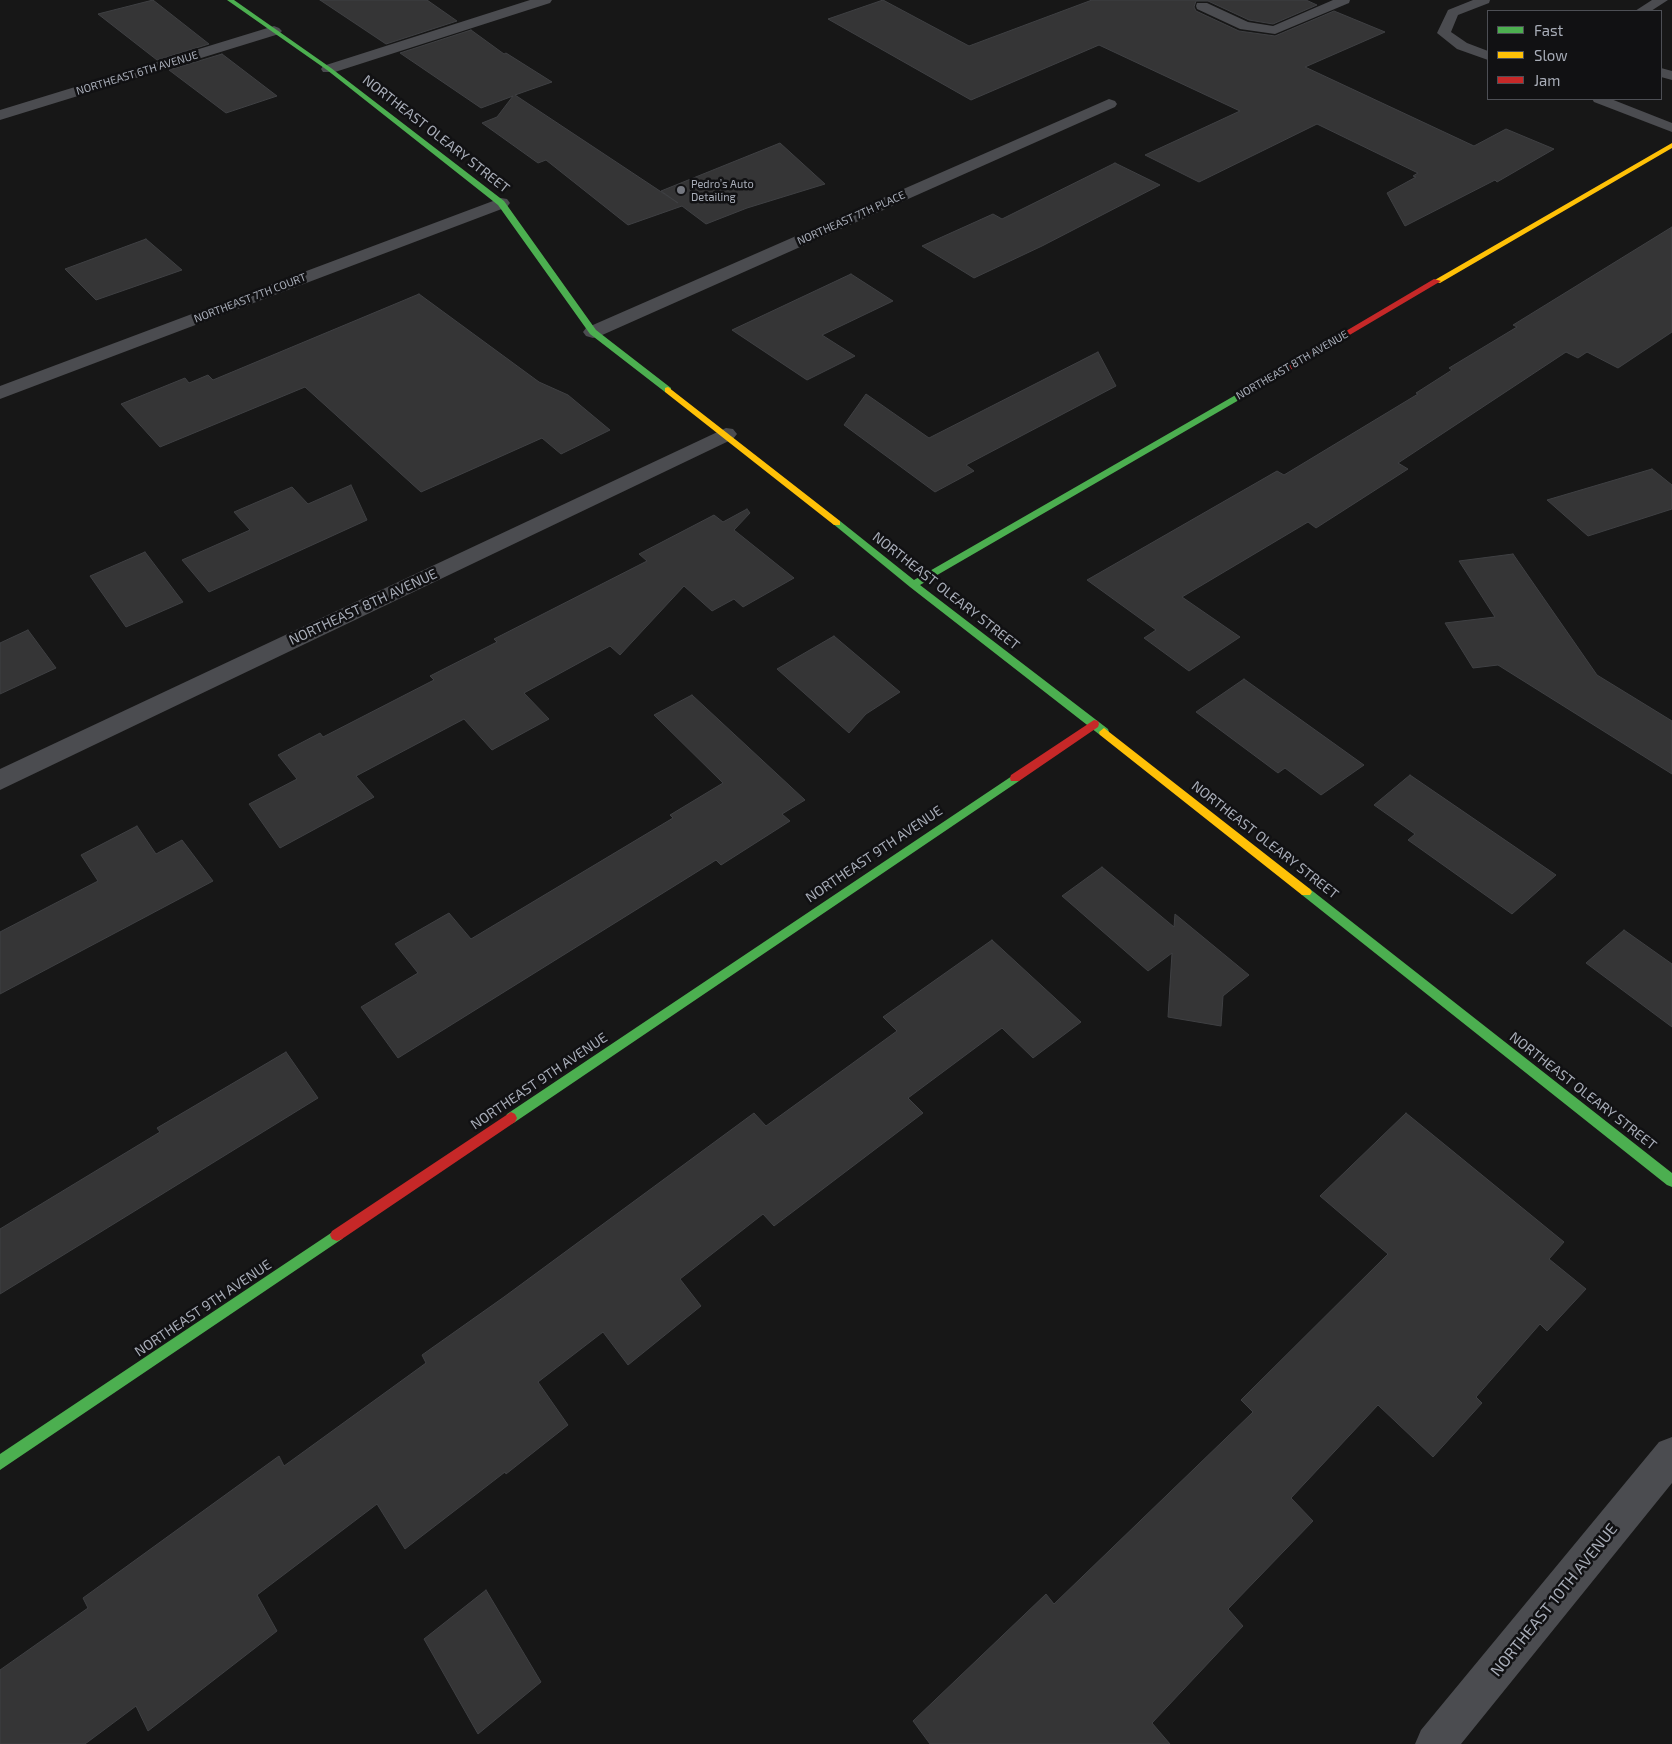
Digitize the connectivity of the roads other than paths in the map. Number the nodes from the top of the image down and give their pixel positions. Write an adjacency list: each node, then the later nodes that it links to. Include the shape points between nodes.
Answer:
1 (230, 0): 8 (street, NORTHEAST OLEARY STREET)
2 (545, 0): 10 (street)
3 (1344, 0): 6 (lane, via 1275,30 1245,26)
4 (1484, 0): 9 (lane, via 1452,14 1444,33 1462,46)
5 (1631, 0): 7 (lane)
6 (1202, 6)
7 (1652, 6)
8 (274, 31): 10 (street, NORTHEAST OLEARY STREET); 13 (street, NORTHEAST 6TH AVENUE)
9 (1487, 56)
10 (329, 69): 16 (street, NORTHEAST OLEARY STREET)
11 (1602, 100): 14 (lane)
12 (1108, 104): 17 (street, NORTHEAST 7TH PLACE)
13 (0, 115)
14 (1672, 128)
15 (1672, 144): 20 (street, NORTHEAST 8TH AVENUE)
16 (500, 203): 17 (street, NORTHEAST OLEARY STREET); 18 (street, NORTHEAST 7TH COURT)
17 (593, 332): 19 (street, NORTHEAST OLEARY STREET)
18 (0, 393)
19 (726, 434): 20 (street, NORTHEAST OLEARY STREET); 22 (street, NORTHEAST 8TH AVENUE)
20 (913, 585): 21 (street, NORTHEAST OLEARY STREET)
21 (1094, 724): 23 (street, NORTHEAST OLEARY STREET); 25 (street, NORTHEAST 9TH AVENUE)
22 (0, 780)
23 (1672, 1181)
24 (1672, 1455): 26 (street, NORTHEAST 10TH AVENUE)
25 (0, 1463)
26 (1435, 1744)

